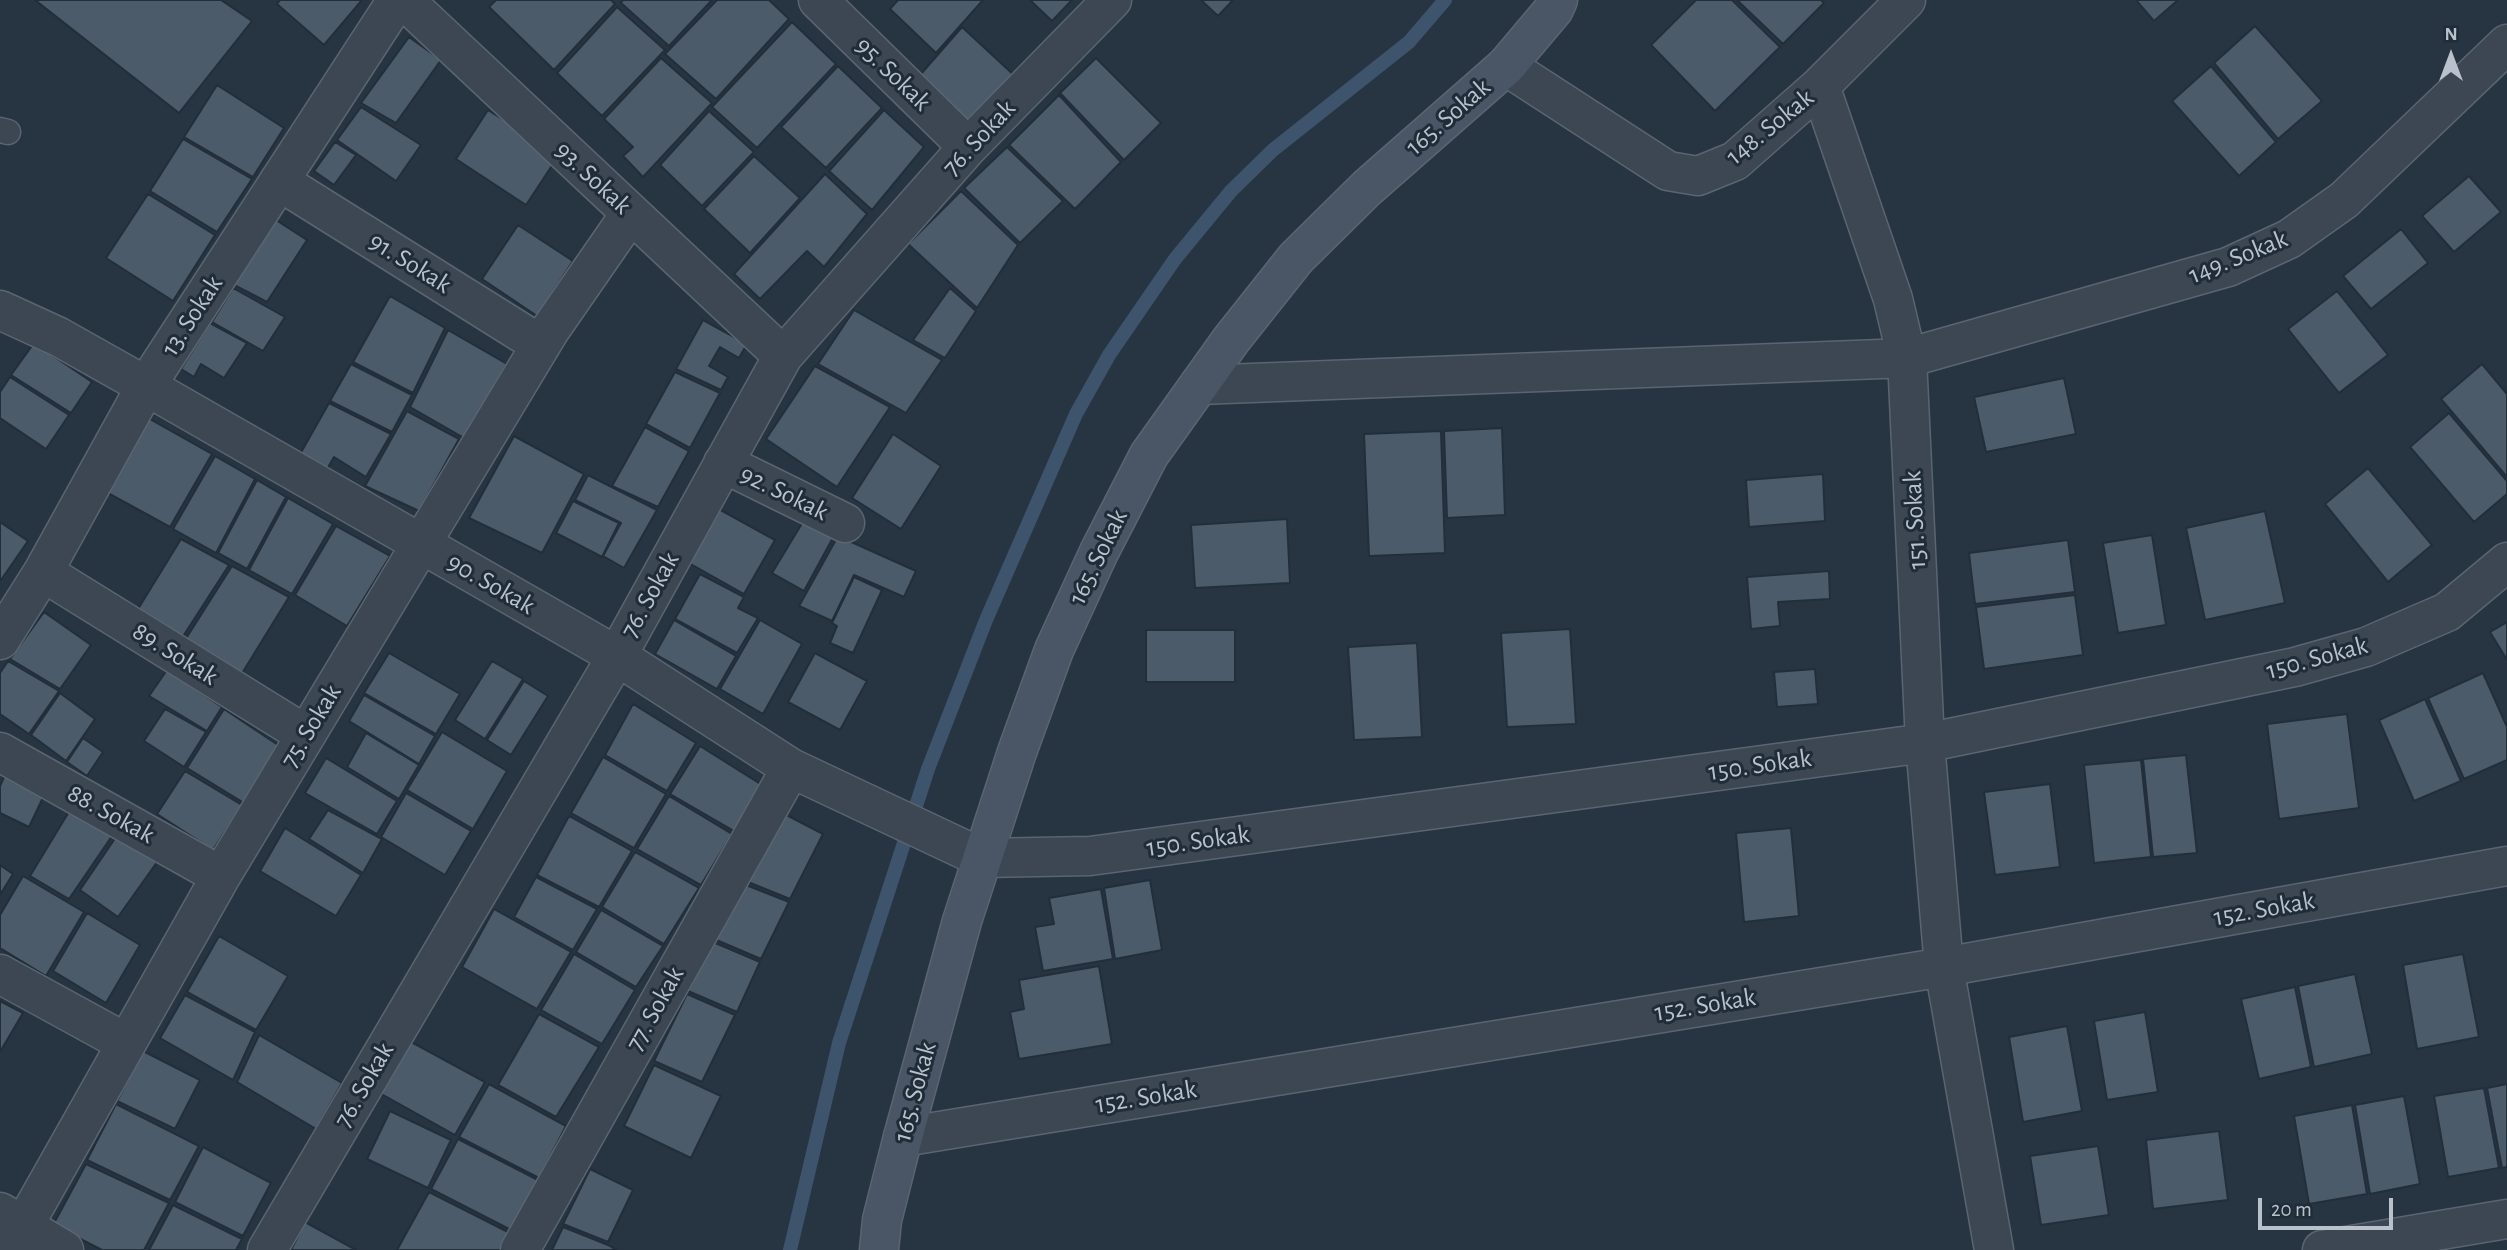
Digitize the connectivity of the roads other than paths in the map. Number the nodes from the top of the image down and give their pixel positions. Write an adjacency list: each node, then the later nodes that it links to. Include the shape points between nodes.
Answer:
1 (397, 0): 11 (street, 13. Sokak)
2 (404, 0): 12 (street, 93. Sokak)
3 (818, 0): 10 (street, 95. Sokak)
4 (1112, 0): 10 (street, 76. Sokak)
5 (1558, 0): 8 (main road, 165. Sokak)
6 (1906, 0): 9 (street, 148. Sokak)
7 (2507, 44): 16 (street, 149. Sokak, via 2344,200 2289,239 2228,267)
8 (1506, 66): 9 (street, 148. Sokak, via 1668,171 1698,176 1735,161); 17 (main road, 165. Sokak, via 1367,188 1296,258)
9 (1820, 86): 16 (street, 151. Sokak, via 1893,299)
10 (968, 148): 15 (street, 76. Sokak)
11 (279, 181): 14 (street, 91. Sokak); 18 (street, 13. Sokak)
12 (631, 213): 14 (street, 75. Sokak); 15 (street, 93. Sokak)
13 (0, 310): 18 (street, 90. Sokak)
14 (541, 345): 21 (street, 75. Sokak)
15 (783, 356): 19 (street, 76. Sokak)
16 (1907, 358): 17 (street, 149. Sokak); 27 (street, 151. Sokak)
17 (1199, 385): 30 (main road, 165. Sokak, via 1149,455 1054,650)
18 (146, 386): 21 (street, 90. Sokak); 23 (street, 13. Sokak)
19 (723, 463): 20 (street, 92. Sokak); 25 (street, 76. Sokak)
20 (845, 523)
21 (421, 545): 25 (street, 90. Sokak); 26 (street, 75. Sokak)
22 (2507, 562): 27 (street, 150. Sokak, via 2447,612 2366,647 2295,667)
23 (43, 572): 24 (street, 13. Sokak); 26 (street, 89. Sokak)
24 (0, 640)
25 (617, 656): 29 (street, 90. Sokak); 40 (street, 76. Sokak)
26 (306, 735): 32 (street, 75. Sokak)
27 (1925, 743): 30 (street, 150. Sokak, via 1090,856); 33 (street, 151. Sokak)
28 (0, 752): 32 (street, 88. Sokak)
29 (791, 768): 30 (street, 90. Sokak); 41 (street, 77. Sokak)
30 (982, 858): 36 (main road, 165. Sokak)
31 (2507, 866): 33 (street, 152. Sokak)
32 (221, 876): 35 (street, 75. Sokak)
33 (1944, 967): 36 (street, 152. Sokak); 43 (street, 151. Sokak)
34 (0, 974): 35 (street)
35 (126, 1043): 38 (street, 75. Sokak)
36 (903, 1137): 42 (main road, 165. Sokak)
37 (2507, 1219): 44 (street)
38 (11, 1230): 39 (street)
39 (64, 1250)
40 (267, 1250)
41 (520, 1250)
42 (879, 1250)
43 (1994, 1250)
44 (2322, 1250)

